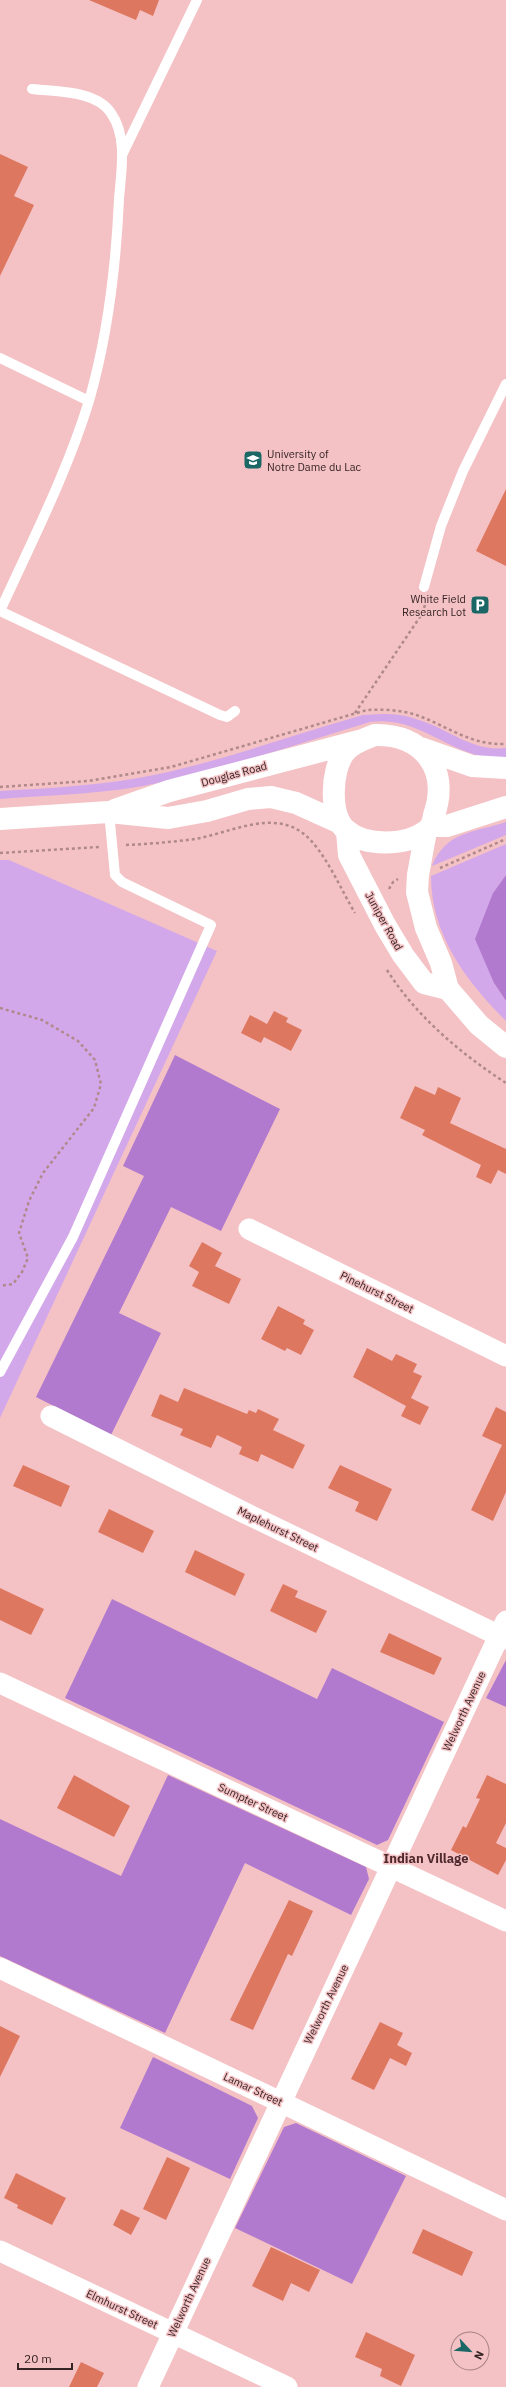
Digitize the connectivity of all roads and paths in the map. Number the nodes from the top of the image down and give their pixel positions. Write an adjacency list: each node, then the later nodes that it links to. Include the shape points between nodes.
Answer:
1 (197, 0): 3 (lane)
2 (32, 89): 3 (lane, via 84,96 102,103 111,112 118,128)
3 (121, 157): 6 (lane, via 118,235 108,323)
4 (0, 358): 6 (lane)
5 (506, 384): 7 (lane, via 463,471 441,526)
6 (89, 401): 8 (lane, via 60,476)
7 (424, 587): 10 (path, via 427,598 422,614)
8 (0, 611): 9 (lane, via 220,716 226,717)
9 (236, 710)
10 (355, 713)
11 (360, 740): 12 (street, via 376,735 392,735 407,739); 15 (street, Douglas Road, via 168,791); 17 (street, via 344,752 336,770 333,793)
12 (421, 748): 13 (street, via 472,766); 18 (street, via 438,776 437,807)
13 (506, 768)
14 (506, 807): 18 (street, via 447,826)
15 (109, 812): 16 (street, Douglas Road); 17 (street, Douglas Road, via 168,818 207,811 248,799 271,797 296,803); 20 (lane)
16 (0, 819)
17 (342, 826): 18 (street, via 379,843 399,842); 27 (street, Juniper Road, via 349,855 403,955 424,983)
18 (428, 829): 27 (street, via 418,874 417,892 426,928 441,962)
19 (506, 838): 22 (path)
20 (112, 846): 21 (path); 25 (path, via 170,843 256,823 288,827 303,834 318,851); 34 (lane, via 115,875 122,882 210,925 73,1236)
21 (0, 853)
22 (437, 869)
23 (402, 878): 24 (path, via 393,882)
24 (389, 890)
25 (356, 916)
26 (383, 964): 30 (path, via 401,989 436,1027 462,1051)
27 (448, 989): 29 (street, via 479,1025)
28 (0, 1008): 32 (path, via 42,1020 78,1041 95,1060 101,1084 94,1108 43,1173 29,1201 18,1233 28,1258 22,1272 13,1284)
29 (506, 1047)
30 (506, 1083)
31 (249, 1229): 33 (street, Pinehurst Street)
32 (0, 1286)
33 (506, 1356)
34 (0, 1372)
35 (51, 1416): 36 (street, Maplehurst Street, via 246,1514)
36 (504, 1632): 38 (street, Welworth Avenue)
37 (0, 1683): 38 (street, Sumpter Street)
38 (392, 1867): 39 (street, Sumpter Street); 41 (street, Welworth Avenue)
39 (506, 1921)
40 (0, 1968): 41 (street, Lamar Street)
41 (280, 2101): 42 (street, Lamar Street); 44 (street, Welworth Avenue)
42 (506, 2210)
43 (0, 2251): 44 (street, Elmhurst Street)
44 (173, 2333): 45 (street, Welworth Avenue); 46 (street, Elmhurst Street)
45 (148, 2387)
46 (287, 2387)

